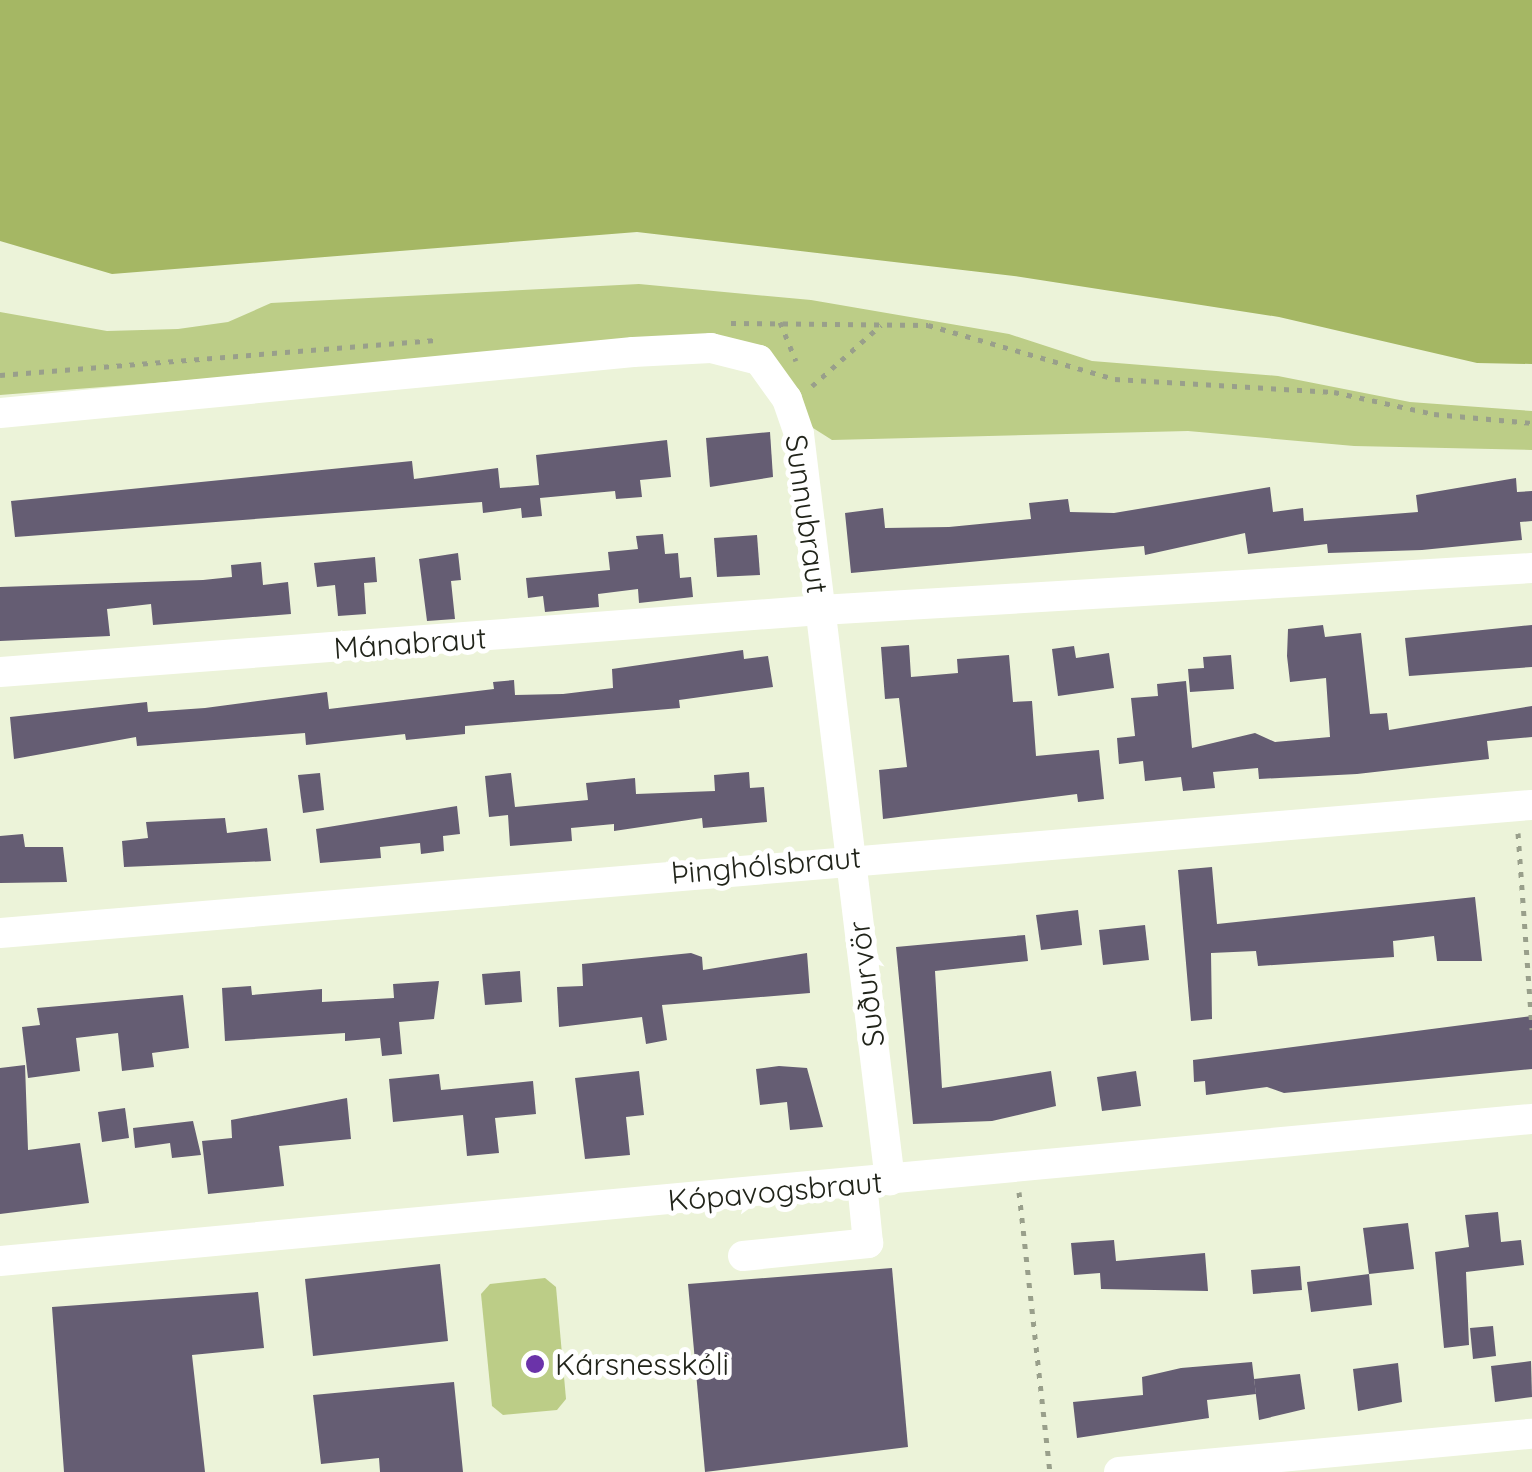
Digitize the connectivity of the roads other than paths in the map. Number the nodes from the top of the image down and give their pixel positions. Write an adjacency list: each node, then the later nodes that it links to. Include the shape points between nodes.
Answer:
1 (0, 413): 3 (street, Sunnubraut, via 710,348 758,360 799,434)
2 (1532, 568): 3 (street, Sunnubraut)
3 (820, 610): 4 (street, Mánabraut); 6 (street, Suðurvör)
4 (0, 672)
5 (1524, 805): 6 (street, Þinghólsbraut)
6 (851, 857): 7 (street, Þinghólsbraut); 9 (street, Suðurvör)
7 (0, 934)
8 (1532, 1119): 9 (street, Kópavogsbraut)
9 (876, 1181): 10 (street, Suðurvör, via 868,1244); 11 (street, Kópavogsbraut)
10 (742, 1256)
11 (6, 1264)
12 (1532, 1434): 13 (street)
13 (1120, 1472)

